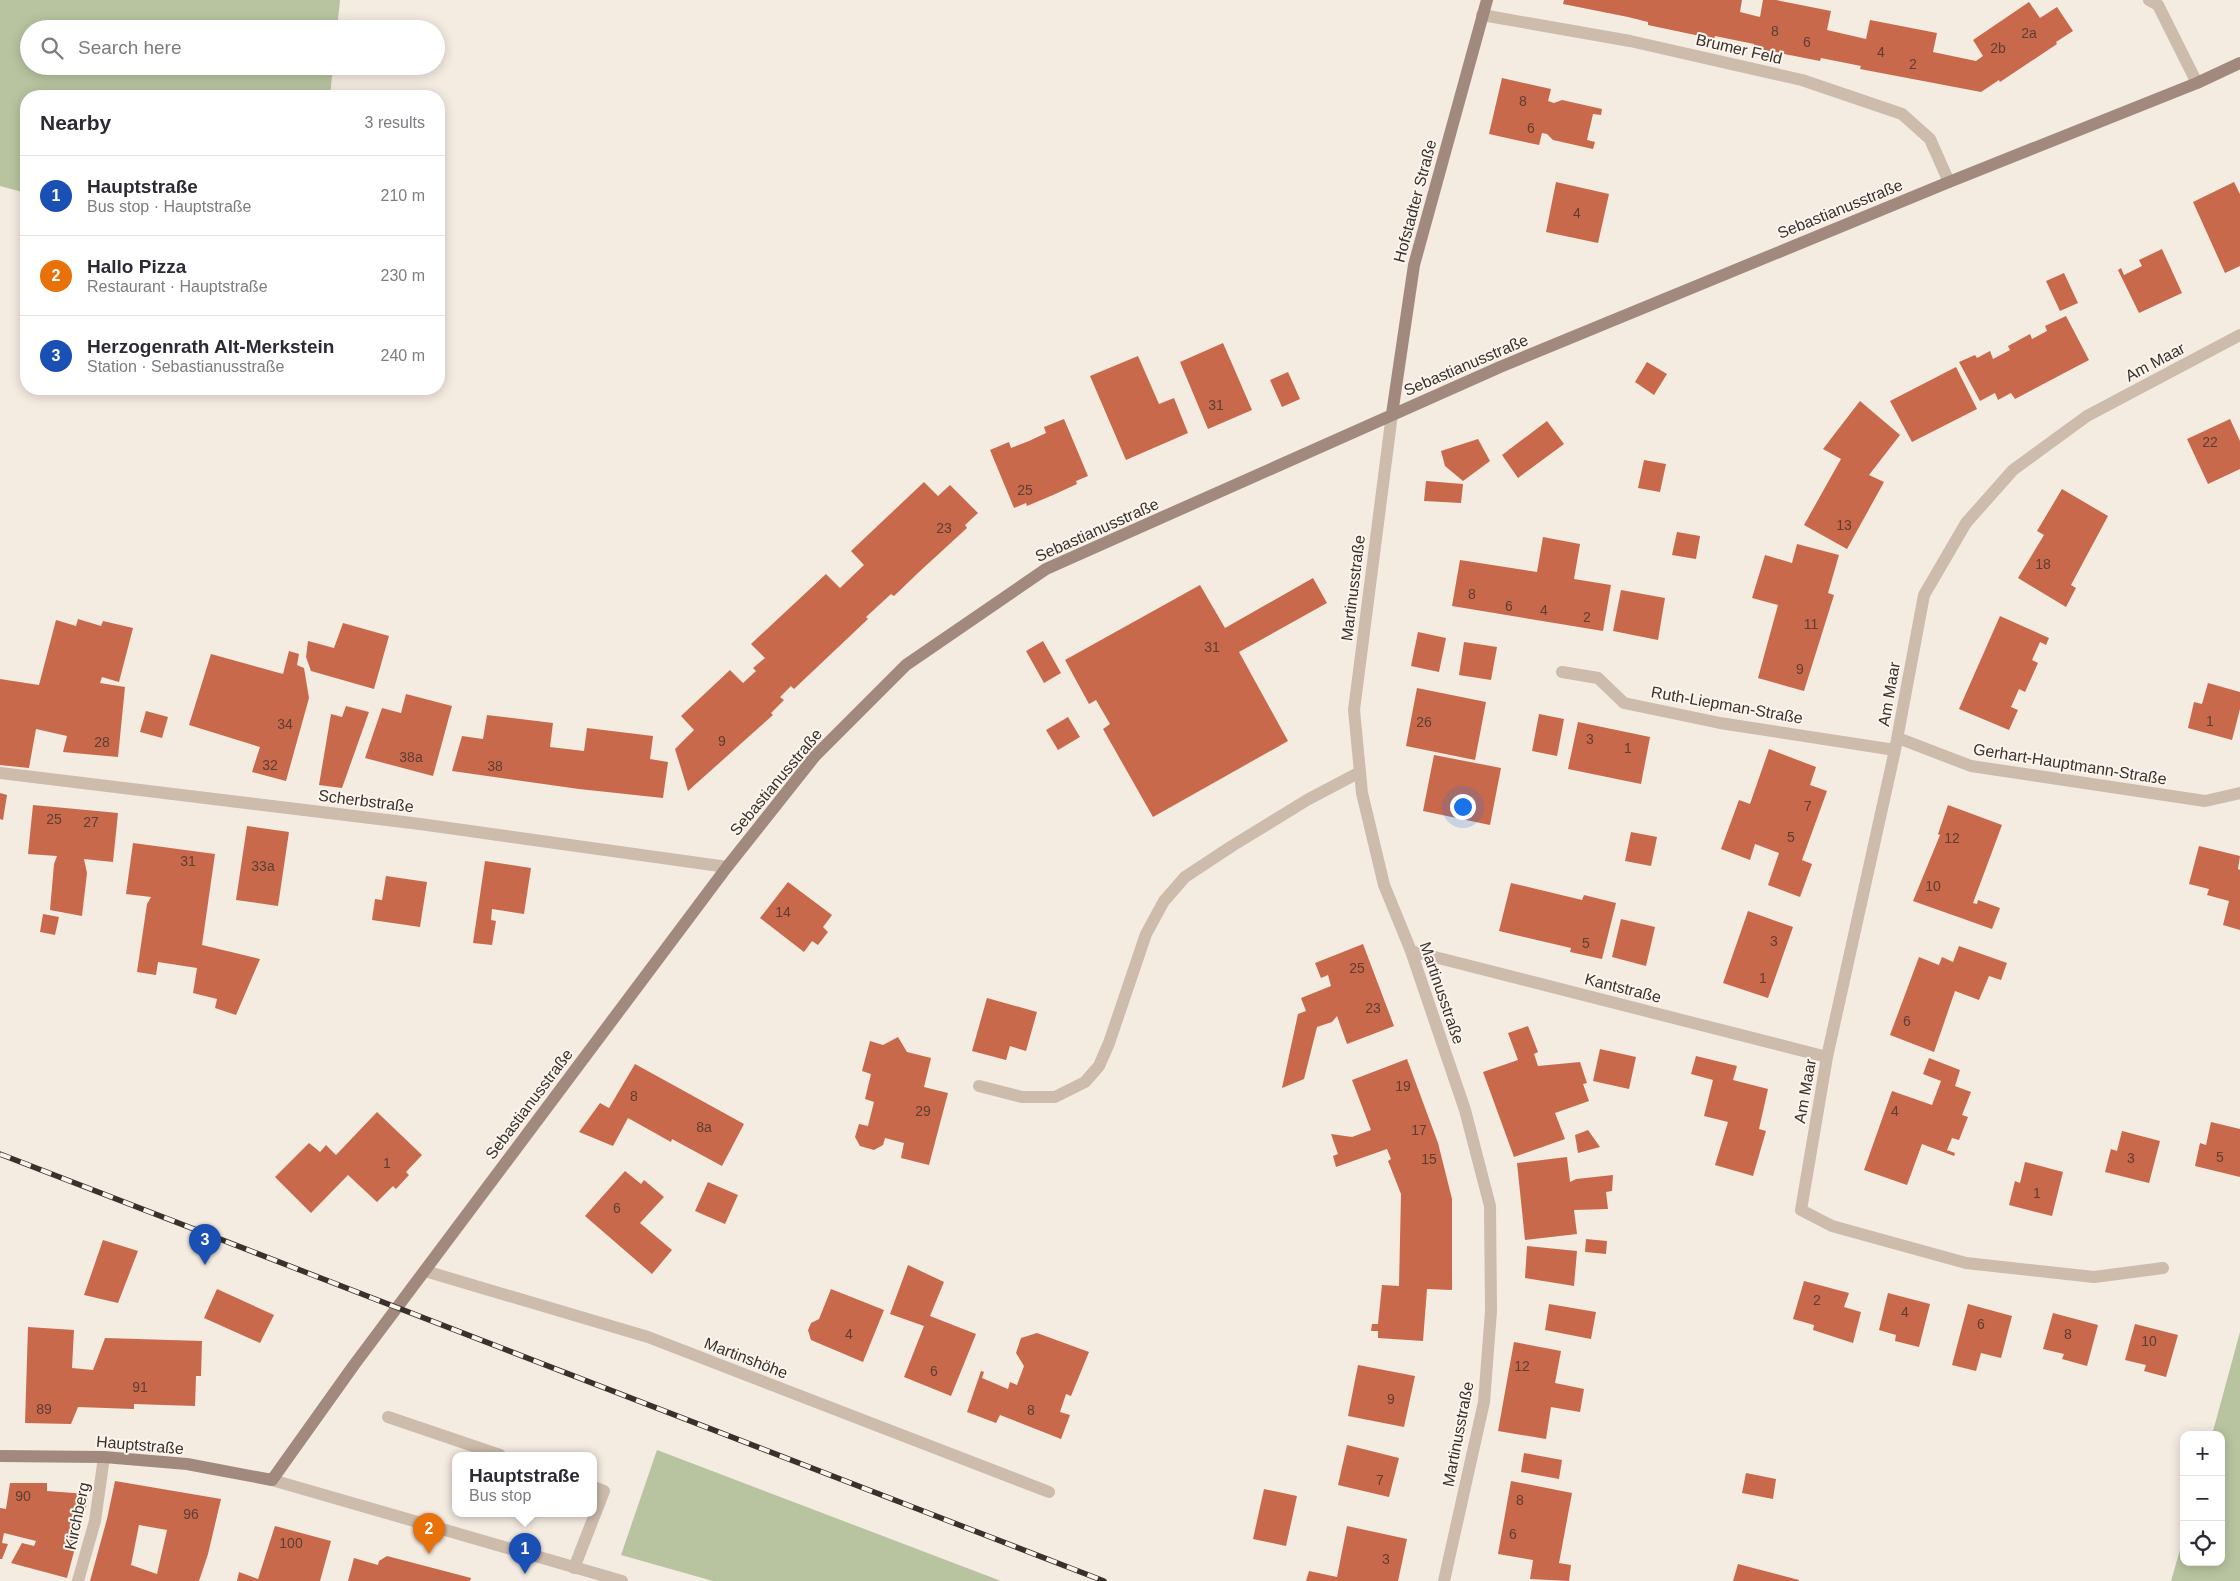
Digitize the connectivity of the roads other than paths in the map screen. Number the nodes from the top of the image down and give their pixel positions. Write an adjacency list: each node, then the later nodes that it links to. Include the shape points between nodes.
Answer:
1 (1487, 0): 3 (main road, Hofstadter Straße)
2 (2149, 0): 5 (street, via 2158,4)
3 (1482, 15): 6 (street, Brumer Feld, via 1630,41 1802,80 1902,114 1930,140); 8 (main road, Hofstadter Straße, via 1414,265)
4 (2240, 63): 5 (main road, Sebastianusstraße)
5 (2197, 83): 6 (main road, Sebastianusstraße)
6 (1949, 182): 8 (main road, Sebastianusstraße)
7 (2240, 334): 10 (street, Am Maar, via 2087,416 2013,470 1966,523 1924,595)
8 (1392, 414): 12 (street, Martinusstraße, via 1354,710); 14 (main road, Sebastianusstraße, via 1046,569 906,666 815,756)
9 (1562, 672): 10 (street, Ruth-Liepman-Straße, via 1598,678 1624,703 1720,722)
10 (1896, 744): 13 (street, Gerhart-Hauptmann-Straße, via 1971,766 2205,801); 16 (street, Am Maar)
11 (0, 772): 14 (street, Scherbstraße)
12 (1360, 772): 15 (street, Martinusstraße, via 1384,885); 17 (street, via 1307,800 1185,877 1164,901 1146,934 1109,1043 1099,1066 1085,1082 1055,1097 1022,1097)
13 (2240, 793)
14 (726, 866): 19 (main road, Sebastianusstraße)
15 (1411, 952): 16 (street, Kantstraße); 32 (street, Martinusstraße, via 1465,1110 1490,1206 1491,1312 1484,1402)
16 (1827, 1057): 18 (street, Am Maar, via 1801,1210 1832,1226 1966,1263 2094,1277)
17 (979, 1086)
18 (2163, 1268)
19 (425, 1271): 24 (main road, Sebastianusstraße); 26 (street, Martinshöhe, via 648,1337)
20 (388, 1417): 21 (street)
21 (491, 1452)
22 (0, 1456): 23 (main road, Hauptstraße)
23 (104, 1457): 24 (main road, Hauptstraße, via 187,1464); 30 (street, Kirchberg, via 95,1520)
24 (272, 1480): 29 (street, Hauptstraße)
25 (597, 1488): 27 (street, via 604,1491)
26 (1049, 1492)
27 (597, 1509)
28 (594, 1517): 29 (street)
29 (574, 1568): 31 (street, Hauptstraße)
30 (78, 1581)
31 (622, 1581)
32 (1444, 1581)

